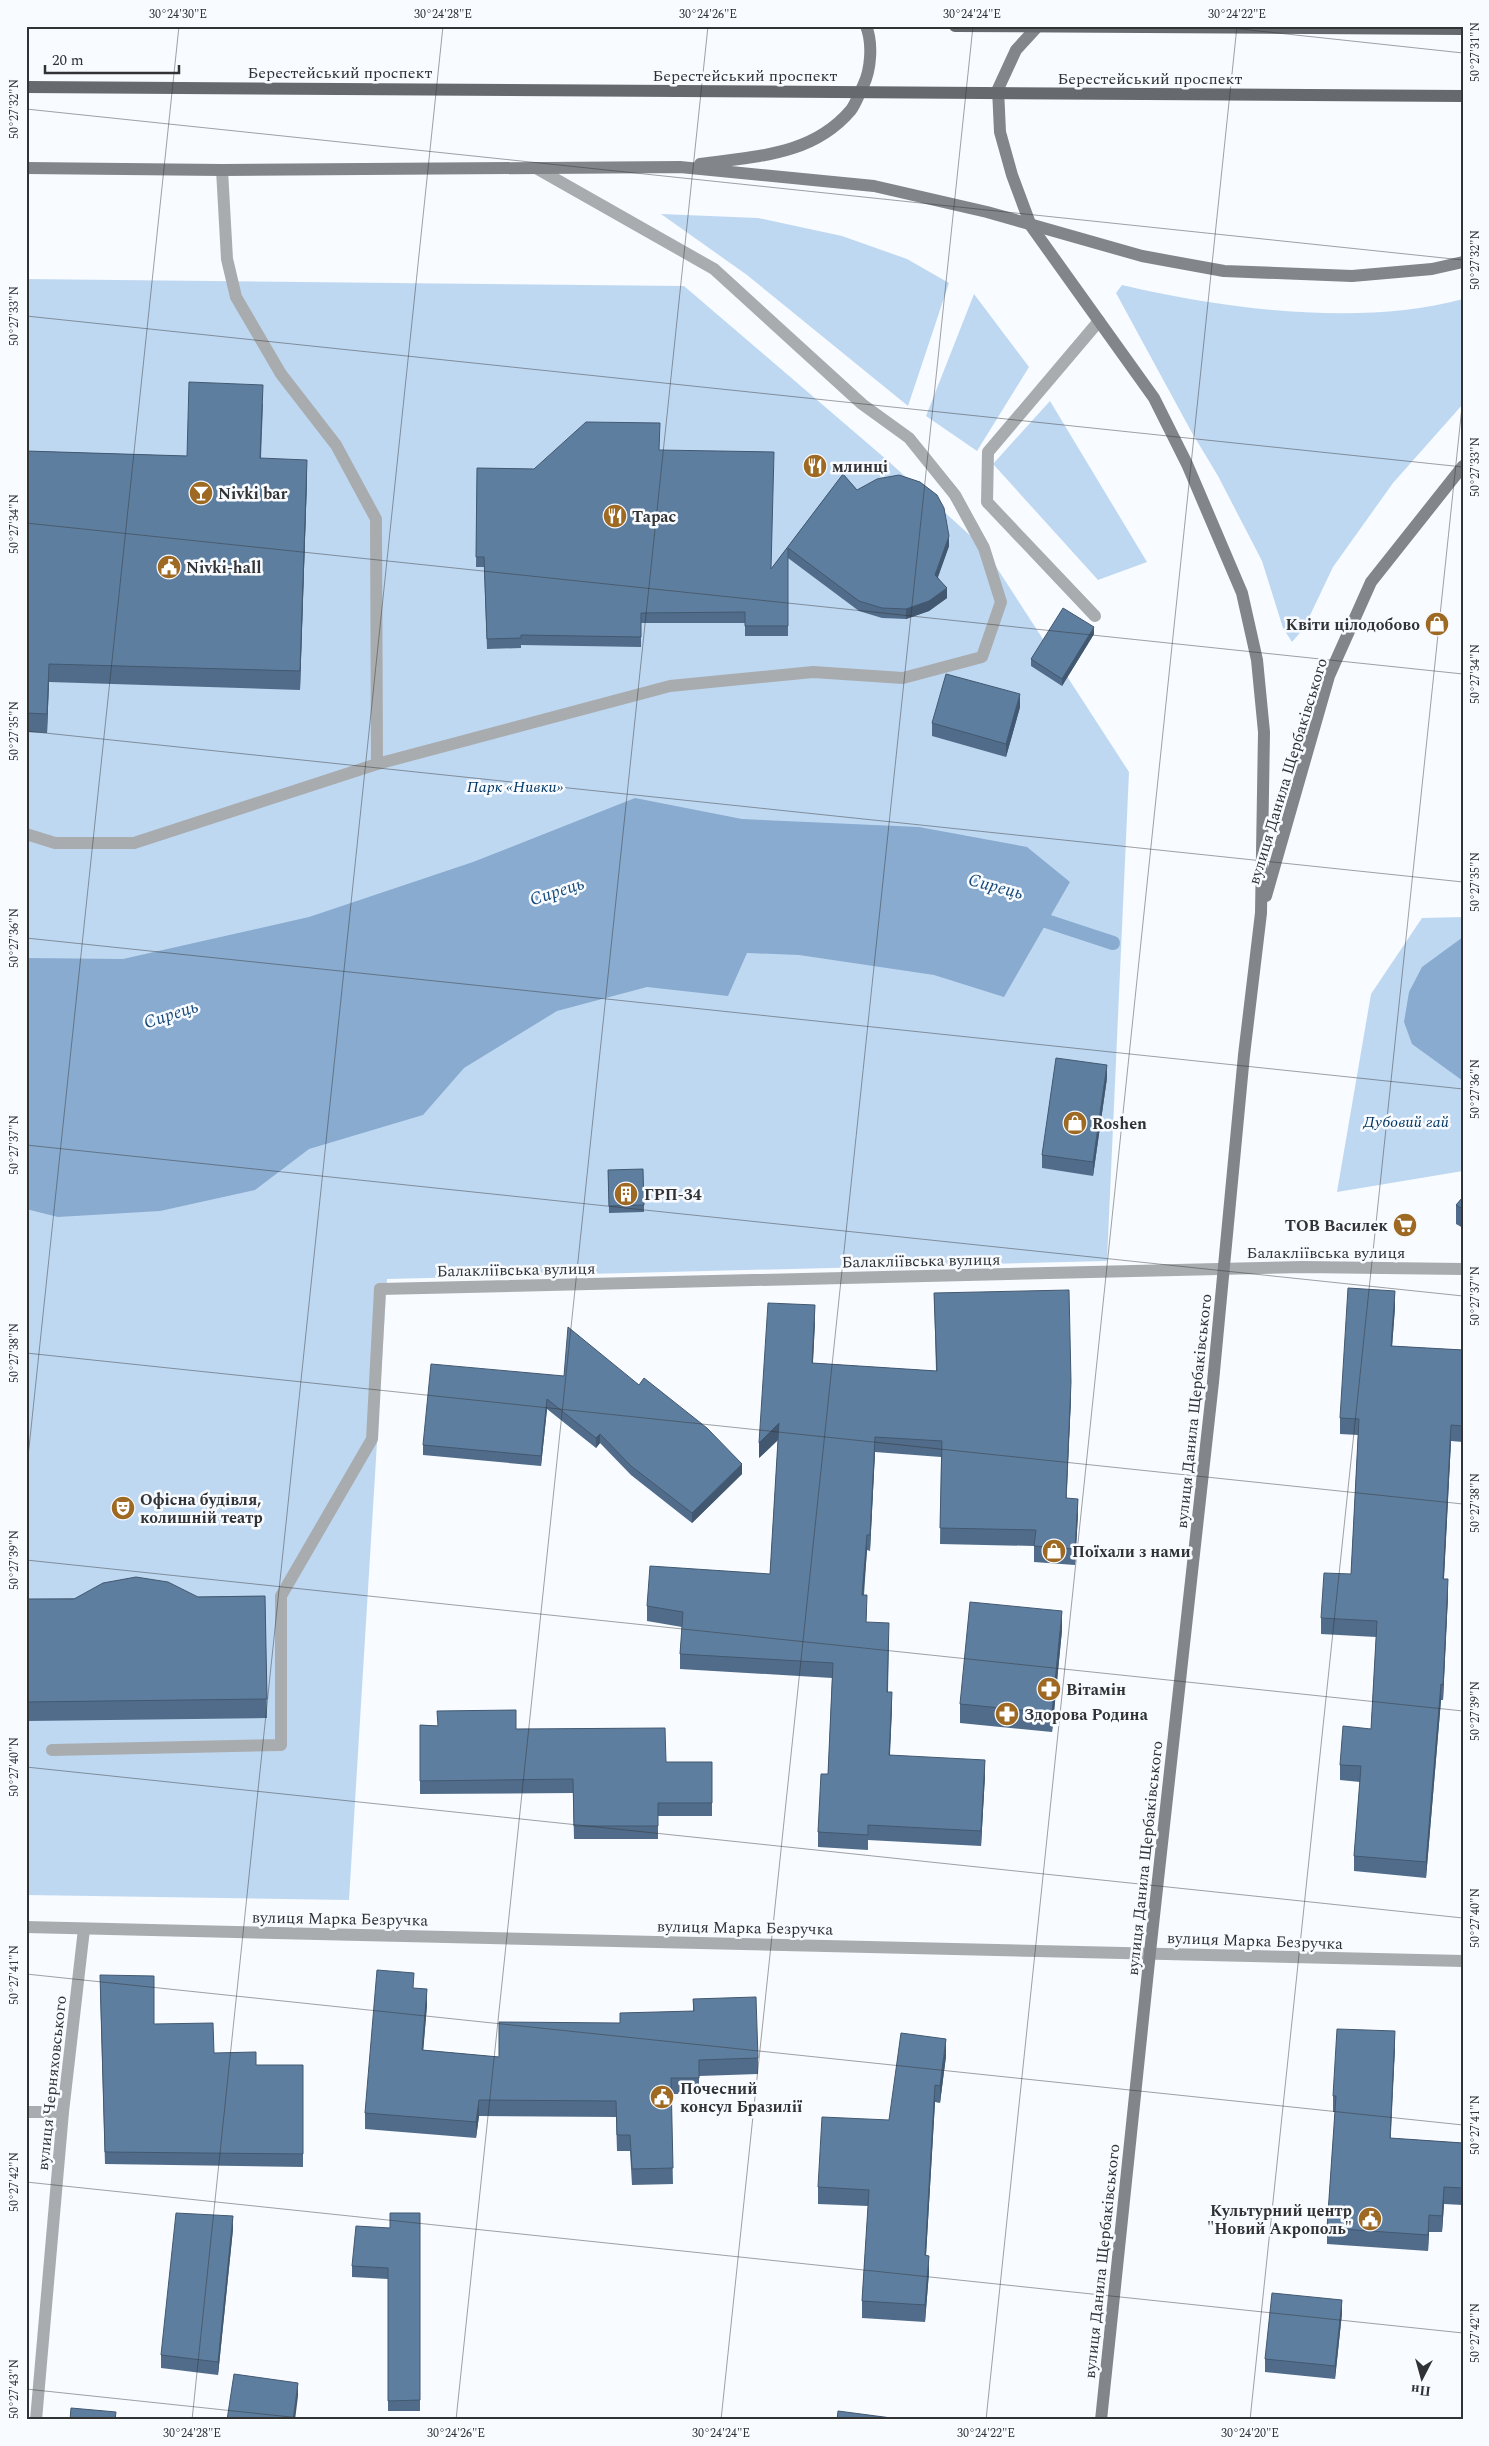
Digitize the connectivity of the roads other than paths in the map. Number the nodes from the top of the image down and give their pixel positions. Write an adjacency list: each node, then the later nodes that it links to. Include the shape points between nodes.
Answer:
1 (866, 26): 7 (main road, via 870,34 868,75 852,108 828,134 785,152)
2 (955, 26): 4 (main road, bridge)
3 (1038, 26): 11 (main road, вулиця Данила Щербаківського, via 1016,50 998,89 1000,132)
4 (1463, 29)
5 (26, 86): 6 (main road, Берестейський проспект, bridge)
6 (1463, 96)
7 (680, 167): 9 (main road); 11 (main road, via 874,186 987,212)
8 (26, 168): 10 (main road)
9 (536, 168): 10 (main road); 16 (street, via 714,269 862,404 909,438 956,495 984,548 1001,602 982,657 903,678 812,672 670,686)
10 (222, 170): 16 (street, via 227,259 236,298 281,374 336,445 376,519)
11 (1031, 226): 12 (main road, via 1142,256 1224,271 1352,276 1432,269); 13 (main road, вулиця Данила Щербаківського)
12 (1463, 262)
13 (1098, 321): 15 (street, via 988,452 987,502); 18 (main road, вулиця Данила Щербаківського, via 1154,398 1187,464 1242,593 1257,660 1264,732)
14 (1463, 466): 18 (main road, вулиця Данила Щербаківського, via 1371,582 1330,676)
15 (1095, 616)
16 (377, 764): 17 (street, via 134,843 55,842)
17 (26, 834)
18 (1261, 912): 19 (main road, вулиця Данила Щербаківського)
19 (1224, 1269): 20 (street, Балакліївська вулиця); 21 (street, Балакліївська вулиця, via 380,1289 372,1439 282,1596 281,1745); 24 (main road, вулиця Данила Щербаківського)
20 (1463, 1269)
21 (52, 1750)
22 (26, 1927): 23 (street, вулиця Марка Безручка)
23 (84, 1929): 24 (street, вулиця Марка Безручка); 27 (street, вулиця Черняховського)
24 (1150, 1952): 25 (street, вулиця Марка Безручка, via 1232,1957); 29 (main road, вулиця Данила Щербаківського)
25 (1463, 1961)
26 (26, 2112): 27 (street)
27 (63, 2112): 28 (street, вулиця Черняховського)
28 (36, 2420)
29 (1101, 2420)

